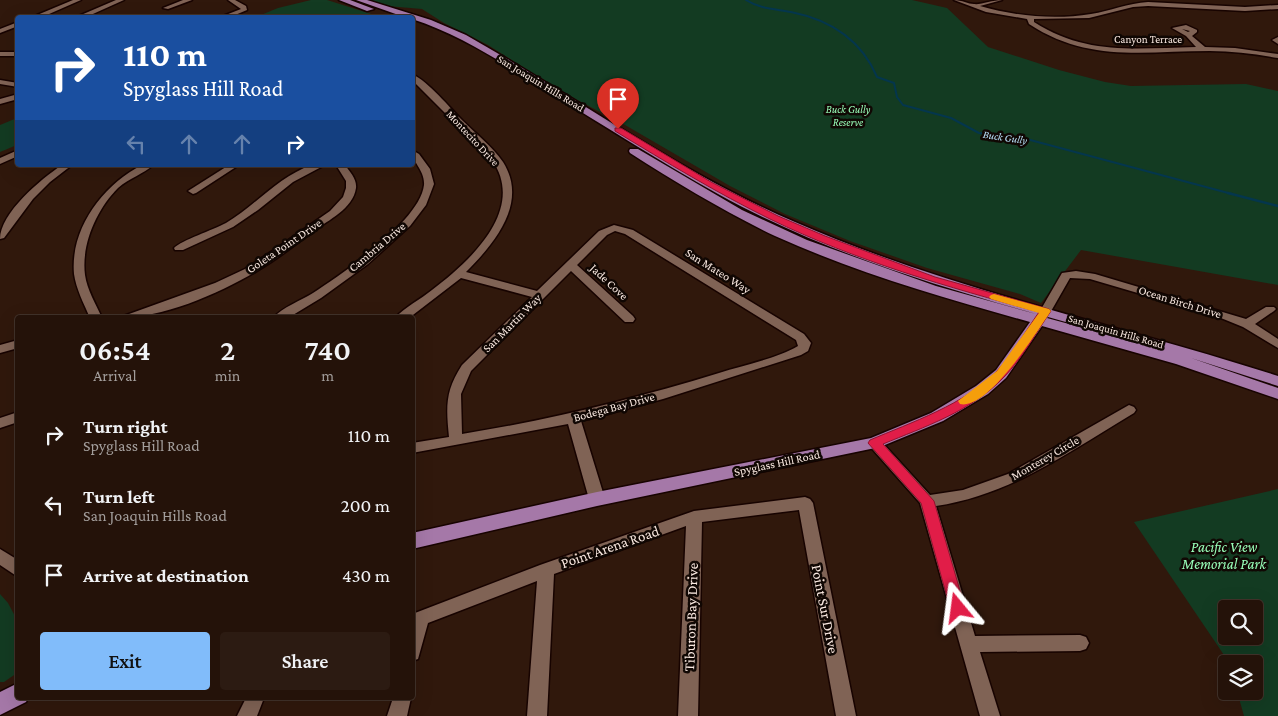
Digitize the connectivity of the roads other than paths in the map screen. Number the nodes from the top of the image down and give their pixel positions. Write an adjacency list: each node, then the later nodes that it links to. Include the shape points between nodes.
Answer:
1 (59, 0): 10 (street)
2 (121, 0): 18 (street)
3 (189, 0): 14 (street)
4 (231, 0): 19 (street, via 244,10)
5 (342, 0): 20 (main road)
6 (360, 0): 21 (main road, San Joaquin Hills Road)
7 (957, 0): 12 (street)
8 (999, 0): 12 (street)
9 (1135, 0): 11 (street)
10 (76, 1): 15 (street)
11 (1143, 4): 13 (street, via 1238,10); 22 (street, via 1091,16)
12 (975, 6): 22 (street)
13 (1278, 6)
14 (166, 8)
15 (44, 13): 16 (street); 17 (street)
16 (61, 14)
17 (40, 15)
18 (78, 15)
19 (230, 15)
20 (386, 15)
21 (406, 15)
22 (1030, 16): 28 (street, Canyon Terrace, via 1031,23 1042,32 1084,46 1128,50)
23 (415, 18): 58 (main road, San Joaquin Hills Road, via 463,37 708,184 775,218 854,251)
24 (415, 24): 58 (main road, San Joaquin Hills Road, via 465,46 691,187 766,227 893,277)
25 (15, 25): 26 (street)
26 (0, 31)
27 (1188, 34): 28 (street)
28 (1203, 49): 31 (street, Canyon Terrace)
29 (0, 54): 30 (street)
30 (15, 54)
31 (1278, 56)
32 (415, 79): 50 (street, Montecito Drive, via 494,157 505,176 507,197 500,221 485,246)
33 (0, 82): 34 (street)
34 (15, 84)
35 (15, 97): 36 (street)
36 (0, 102)
37 (15, 154): 39 (street)
38 (415, 156): 56 (street, Cambria Drive, via 426,170 429,183 426,198 412,218 371,256)
39 (0, 161)
40 (65, 167): 47 (street, via 28,196)
41 (145, 167): 54 (street, via 127,177 109,193 85,234 79,258 80,275)
42 (232, 167): 45 (street)
43 (316, 167): 48 (street, via 293,176 221,231)
44 (341, 167): 55 (street, Goleta Point Drive, via 350,179 350,193 346,200 268,260 209,290)
45 (193, 190)
46 (614, 228): 49 (street, San Martin Way, via 603,233); 61 (street, San Mateo Way, via 629,232)
47 (0, 236)
48 (179, 248)
49 (571, 264): 52 (street, San Martin Way); 59 (street, Jade Cove)
50 (460, 274): 52 (street); 57 (street, Montecito Drive)
51 (1076, 274): 58 (street, Spyglass Hill Road, via 1066,275); 60 (street, Ocean Birch Drive, via 1193,305)
52 (539, 295): 71 (street, San Martin Way, via 459,378 453,394)
53 (1270, 309): 60 (street)
54 (95, 315)
55 (135, 315)
56 (284, 315)
57 (405, 315)
58 (1042, 316): 65 (main road, San Joaquin Hills Road, via 1166,345); 66 (main road, San Joaquin Hills Road); 72 (main road, Spyglass Hill Road, via 1001,374 982,390 937,417)
59 (629, 319)
60 (1246, 324): 62 (street, Ocean Birch Drive)
61 (805, 343): 69 (street, Bodega Bay Drive, via 804,348 797,352 688,387)
62 (1278, 344)
63 (15, 345): 64 (street)
64 (0, 349)
65 (1278, 382)
66 (1278, 394)
67 (1129, 410): 75 (street, Monterey Circle, via 1013,478 964,496)
68 (15, 418): 70 (street)
69 (573, 418): 71 (street, Bodega Bay Drive); 74 (street)
70 (0, 423)
71 (456, 440): 73 (street, Bodega Bay Drive)
72 (874, 443): 74 (main road, Spyglass Hill Road); 75 (street)
73 (415, 447)
74 (597, 499): 78 (main road, Spyglass Hill Road)
75 (927, 501): 84 (street)
76 (805, 503): 77 (street, Point Arena Road); 93 (street, Point Sur Drive)
77 (694, 518): 81 (street, Point Arena Road); 92 (street, Tiburon Bay Drive)
78 (415, 540)
79 (0, 556): 80 (street)
80 (15, 568)
81 (546, 570): 82 (street, Point Arena Road, via 421,618); 91 (street)
82 (415, 641)
83 (1080, 643): 84 (street)
84 (968, 644): 94 (street)
85 (15, 696): 88 (main road)
86 (254, 700): 89 (street)
87 (401, 700): 90 (street)
88 (0, 704)
89 (247, 716)
90 (397, 716)
91 (536, 716)
92 (688, 716)
93 (846, 716)
94 (990, 716)

